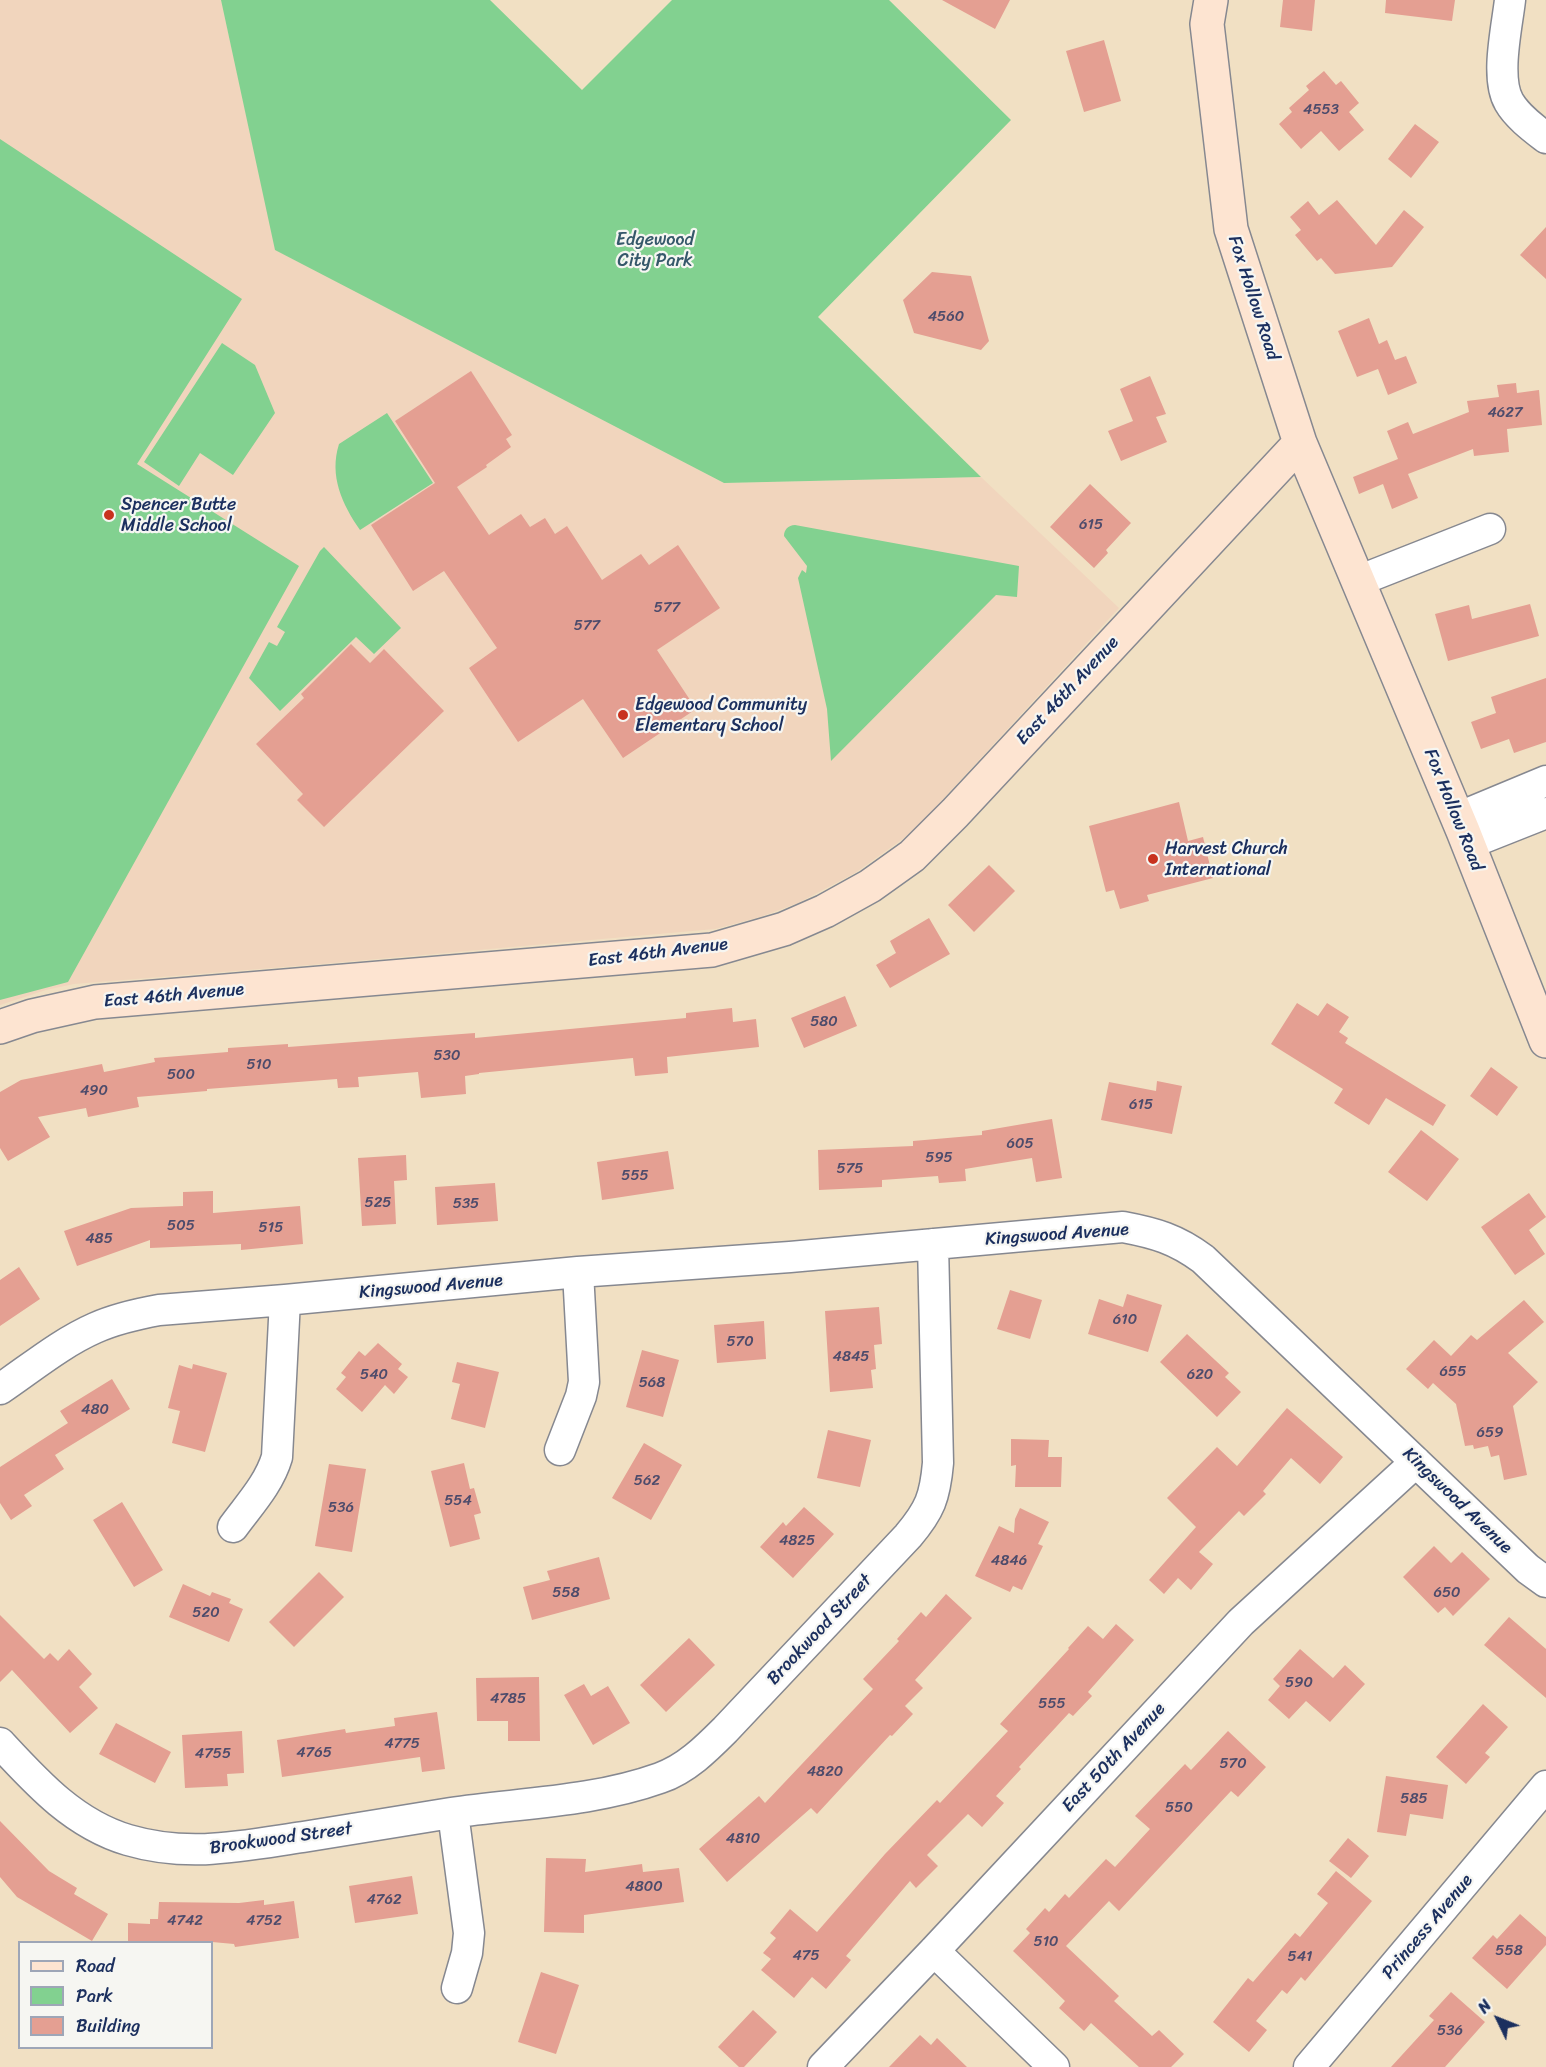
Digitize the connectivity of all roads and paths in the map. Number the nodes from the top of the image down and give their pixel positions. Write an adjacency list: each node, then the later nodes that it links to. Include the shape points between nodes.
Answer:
1 (1211, 0): 4 (street, Fox Hollow Road, via 1207,24 1231,229)
2 (1510, 0): 3 (street, via 1504,90 1519,115)
3 (1546, 138)
4 (1299, 443): 6 (street, Fox Hollow Road); 10 (street, East 46th Avenue, via 912,856 825,911 784,929 712,950 95,1002)
5 (1490, 529): 6 (street)
6 (1358, 581): 9 (street, Fox Hollow Road)
7 (1546, 781): 9 (street)
8 (1546, 813): 9 (street)
9 (1462, 831): 11 (street, Fox Hollow Road)
10 (0, 1027)
11 (1546, 1041)
12 (933, 1244): 13 (street, Kingswood Avenue); 17 (street, Kingswood Avenue, via 1123,1227 1168,1237 1203,1259); 22 (street, Brookwood Street, via 938,1463 933,1498 908,1536 725,1730 679,1770 589,1795)
13 (578, 1272): 14 (street, Kingswood Avenue); 16 (street, via 584,1382)
14 (285, 1300): 15 (street, Kingswood Avenue, via 159,1310 118,1319 77,1337); 18 (street, via 277,1457 268,1479)
15 (0, 1389)
16 (560, 1450)
17 (1416, 1462): 19 (street, Kingswood Avenue); 23 (street, East 50th Avenue, via 1241,1622)
18 (233, 1527)
19 (1546, 1582)
20 (0, 1743): 22 (street, Brookwood Street, via 41,1787 79,1817 127,1839 156,1847 226,1849)
21 (1546, 1786): 27 (street, Princess Avenue)
22 (453, 1813): 24 (street, via 469,1933)
23 (934, 1951): 25 (street, East 50th Avenue); 26 (street)
24 (457, 1988)
25 (823, 2067)
26 (1054, 2067)
27 (1309, 2067)

